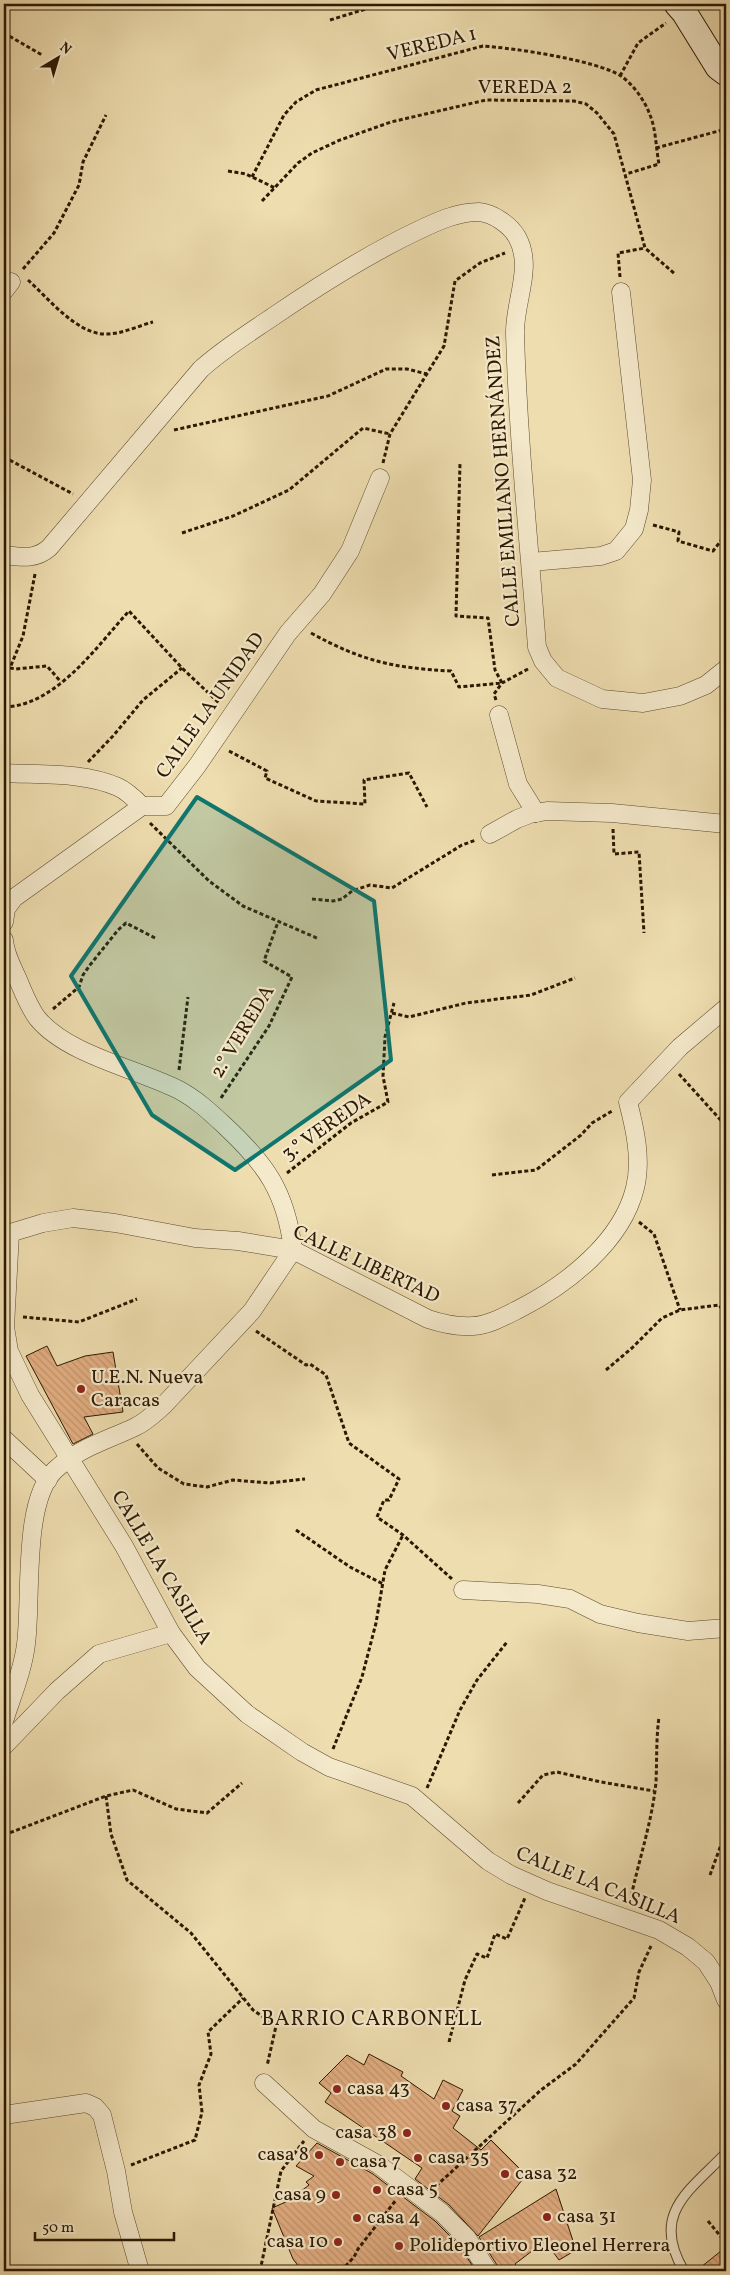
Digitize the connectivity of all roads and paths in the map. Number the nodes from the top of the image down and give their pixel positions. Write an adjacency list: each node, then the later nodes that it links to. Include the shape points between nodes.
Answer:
1 (382, 4): 3 (path)
2 (681, 8): 6 (street); 7 (path, via 638,43)
3 (330, 20)
4 (4, 33): 5 (path)
5 (42, 55)
6 (726, 74)
7 (620, 76): 10 (path, VEREDA 1, via 634,88 651,116); 13 (path, VEREDA 1, via 594,66 520,50 483,46 316,90 296,102 284,115)
8 (106, 115): 19 (path, via 83,162 79,185 54,233)
9 (726, 129): 10 (path)
10 (656, 148): 12 (path, VEREDA 1, via 659,164)
11 (228, 171): 13 (path)
12 (626, 174): 14 (path, VEREDA 2, via 614,134 586,104 552,100 486,100 391,122 340,140 298,163); 17 (path, VEREDA 2)
13 (252, 177): 14 (path)
14 (275, 188): 15 (path, VEREDA 2)
15 (262, 201)
16 (520, 247): 22 (path, via 480,263 455,281 444,346); 24 (street, CALLE EMILIANO HERNÁNDEZ, via 509,227 481,212 448,217 391,243 307,293 216,356); 34 (street, CALLE EMILIANO HERNÁNDEZ, via 523,255 522,282 514,324 516,394)
17 (645, 248): 18 (path); 20 (path, via 618,253)
18 (675, 274)
19 (11, 282): 21 (path, via 88,331 104,334 121,332)
20 (621, 292): 29 (street, via 642,480)
21 (153, 322)
22 (427, 374): 23 (path); 24 (path, via 407,369 386,369 328,396)
23 (390, 434): 27 (path); 30 (path, via 363,428 289,490 233,516)
24 (142, 438): 28 (street, CALLE EMILIANO HERNÁNDEZ)
25 (4, 457): 28 (path)
26 (460, 463): 40 (path, via 456,616 488,618 495,670)
27 (380, 478): 35 (street, CALLE LA UNIDAD, via 350,551 322,594)
28 (89, 502): 33 (street, CALLE EMILIANO HERNÁNDEZ)
29 (636, 520): 31 (path, via 679,532 678,541 712,551); 34 (street, via 634,529 616,551 601,556)
30 (182, 533)
31 (726, 534)
32 (4, 555): 33 (street)
33 (40, 556): 39 (path, via 23,636 10,668 47,666)
34 (531, 562): 36 (street, CALLE EMILIANO HERNÁNDEZ, via 538,647)
35 (296, 624): 40 (path, via 337,647 376,663 451,671 459,687); 42 (street, CALLE LA UNIDAD)
36 (543, 661): 38 (street, CALLE EMILIANO HERNÁNDEZ, via 556,678 602,699 643,703 680,696 706,685); 40 (path)
37 (182, 668): 39 (path, via 129,611); 42 (path); 46 (path, via 143,700)
38 (726, 669)
39 (62, 682): 41 (path, via 52,692)
40 (502, 682): 43 (path, via 494,694)
41 (4, 707)
42 (231, 714): 44 (street, CALLE LA UNIDAD)
43 (499, 715): 49 (street, via 518,784)
44 (213, 742): 47 (path, via 267,771 265,778 316,801 365,804 364,780 410,773); 48 (street, CALLE LA UNIDAD, via 166,806)
45 (4, 773): 46 (street)
46 (74, 776): 48 (street, via 120,788)
47 (427, 807)
48 (139, 808): 54 (street, via 14,898 6,910); 55 (path, via 210,881 243,906)
49 (536, 813): 50 (street); 52 (street)
50 (612, 813): 51 (street); 56 (path, via 614,854 639,852)
51 (726, 824)
52 (490, 834): 53 (path, via 462,845 392,888 370,885 352,891 342,899)
53 (312, 899)
54 (4, 922)
55 (278, 922): 58 (path); 69 (path, 2.° VEREDA, via 264,961 292,977 268,1026)
56 (644, 933)
57 (157, 939): 65 (path, via 126,923 90,964 80,987)
58 (319, 939)
59 (4, 940): 65 (street, via 21,988)
60 (575, 978): 64 (path, via 531,995 466,1004 409,1017)
61 (188, 996): 67 (path)
62 (394, 1003): 64 (path, 3.° VEREDA)
63 (726, 1008): 66 (street)
64 (392, 1013): 72 (path, 3.° VEREDA, via 385,1037 383,1076 388,1102 351,1123)
65 (38, 1018): 67 (street, via 55,1035 77,1048)
66 (667, 1060): 68 (street); 70 (path)
67 (177, 1089): 69 (street)
68 (628, 1102): 71 (path, via 592,1123 536,1170); 73 (street, CALLE LIBERTAD, via 638,1160 635,1188)
69 (211, 1113): 72 (street, via 261,1163)
70 (726, 1126)
71 (492, 1175)
72 (275, 1184): 75 (street, via 290,1224)
73 (625, 1212): 75 (street, CALLE LIBERTAD, via 618,1226 587,1263 564,1282 500,1318 475,1326 452,1326 428,1320); 77 (path, via 654,1234)
74 (7, 1231): 75 (street, CALLE LIBERTAD, via 73,1218); 78 (street, CALLE LA CASILLA)
75 (293, 1250): 80 (street)
76 (137, 1299): 78 (path, via 79,1322)
77 (680, 1310): 79 (path, via 719,1305); 81 (path, via 662,1318)
78 (5, 1314): 84 (street, CALLE LA CASILLA, via 10,1351 30,1395)
79 (726, 1314)
80 (244, 1322): 82 (street, via 163,1406 148,1419); 88 (path, via 326,1375 349,1443 399,1479 376,1517)
81 (606, 1370)
82 (124, 1431): 84 (street); 85 (path, via 158,1468 184,1484 207,1488 233,1480 270,1483)
83 (4, 1439): 86 (street)
84 (69, 1458): 86 (street); 92 (street, CALLE LA CASILLA, via 124,1546)
85 (306, 1479)
86 (48, 1480): 95 (street, via 37,1502 26,1644)
87 (296, 1530): 89 (path, via 350,1567)
88 (403, 1535): 89 (path, via 385,1570); 90 (path)
89 (383, 1584): 97 (path, via 362,1677)
90 (463, 1590): 91 (street, via 570,1599 600,1614 688,1631)
91 (726, 1628)
92 (172, 1633): 96 (street, via 100,1654 57,1691); 97 (street, CALLE LA CASILLA, via 197,1668 240,1708)
93 (507, 1642): 101 (path, via 477,1680 460,1710)
94 (659, 1717): 99 (path)
95 (4, 1721)
96 (4, 1746)
97 (326, 1766): 101 (street, CALLE LA CASILLA, via 412,1796)
98 (242, 1783): 100 (path, via 207,1813 176,1809 133,1790)
99 (654, 1791): 102 (path, via 557,1772 543,1775); 107 (path, via 648,1832)
100 (106, 1796): 104 (path); 109 (path, via 111,1834 127,1880 191,1933)
101 (421, 1803): 106 (street, CALLE LA CASILLA, via 488,1861 511,1876)
102 (518, 1803)
103 (726, 1831): 105 (path)
104 (4, 1835)
105 (710, 1876)
106 (532, 1884): 107 (street, CALLE LA CASILLA); 111 (path, via 507,1939 495,1934 487,1958 477,1954 465,1980)
107 (627, 1918): 108 (street, CALLE LA CASILLA)
108 (659, 1930): 110 (street, CALLE LA CASILLA, via 688,1946 706,1962); 118 (path, via 639,1972 634,1998 576,2064 541,2090)
109 (243, 1998): 112 (path, via 253,2010 276,2026); 116 (path, via 208,2032 211,2054 199,2085 202,2112 195,2140)
110 (726, 2000)
111 (449, 2042)
112 (264, 2083): 114 (street)
113 (4, 2116): 116 (street, via 86,2103 95,2107 102,2115)
114 (314, 2129): 117 (street, via 379,2165); 122 (path, via 281,2171)
115 (726, 2152): 125 (lane, via 674,2208 672,2243)
116 (116, 2171): 121 (street, via 123,2212)
117 (407, 2186): 118 (street); 123 (path)
118 (422, 2198): 124 (street, via 442,2212 467,2238)
119 (708, 2221): 120 (path)
120 (726, 2243)
121 (140, 2271)
122 (260, 2271)
123 (341, 2271)
124 (488, 2271)
125 (684, 2271)

